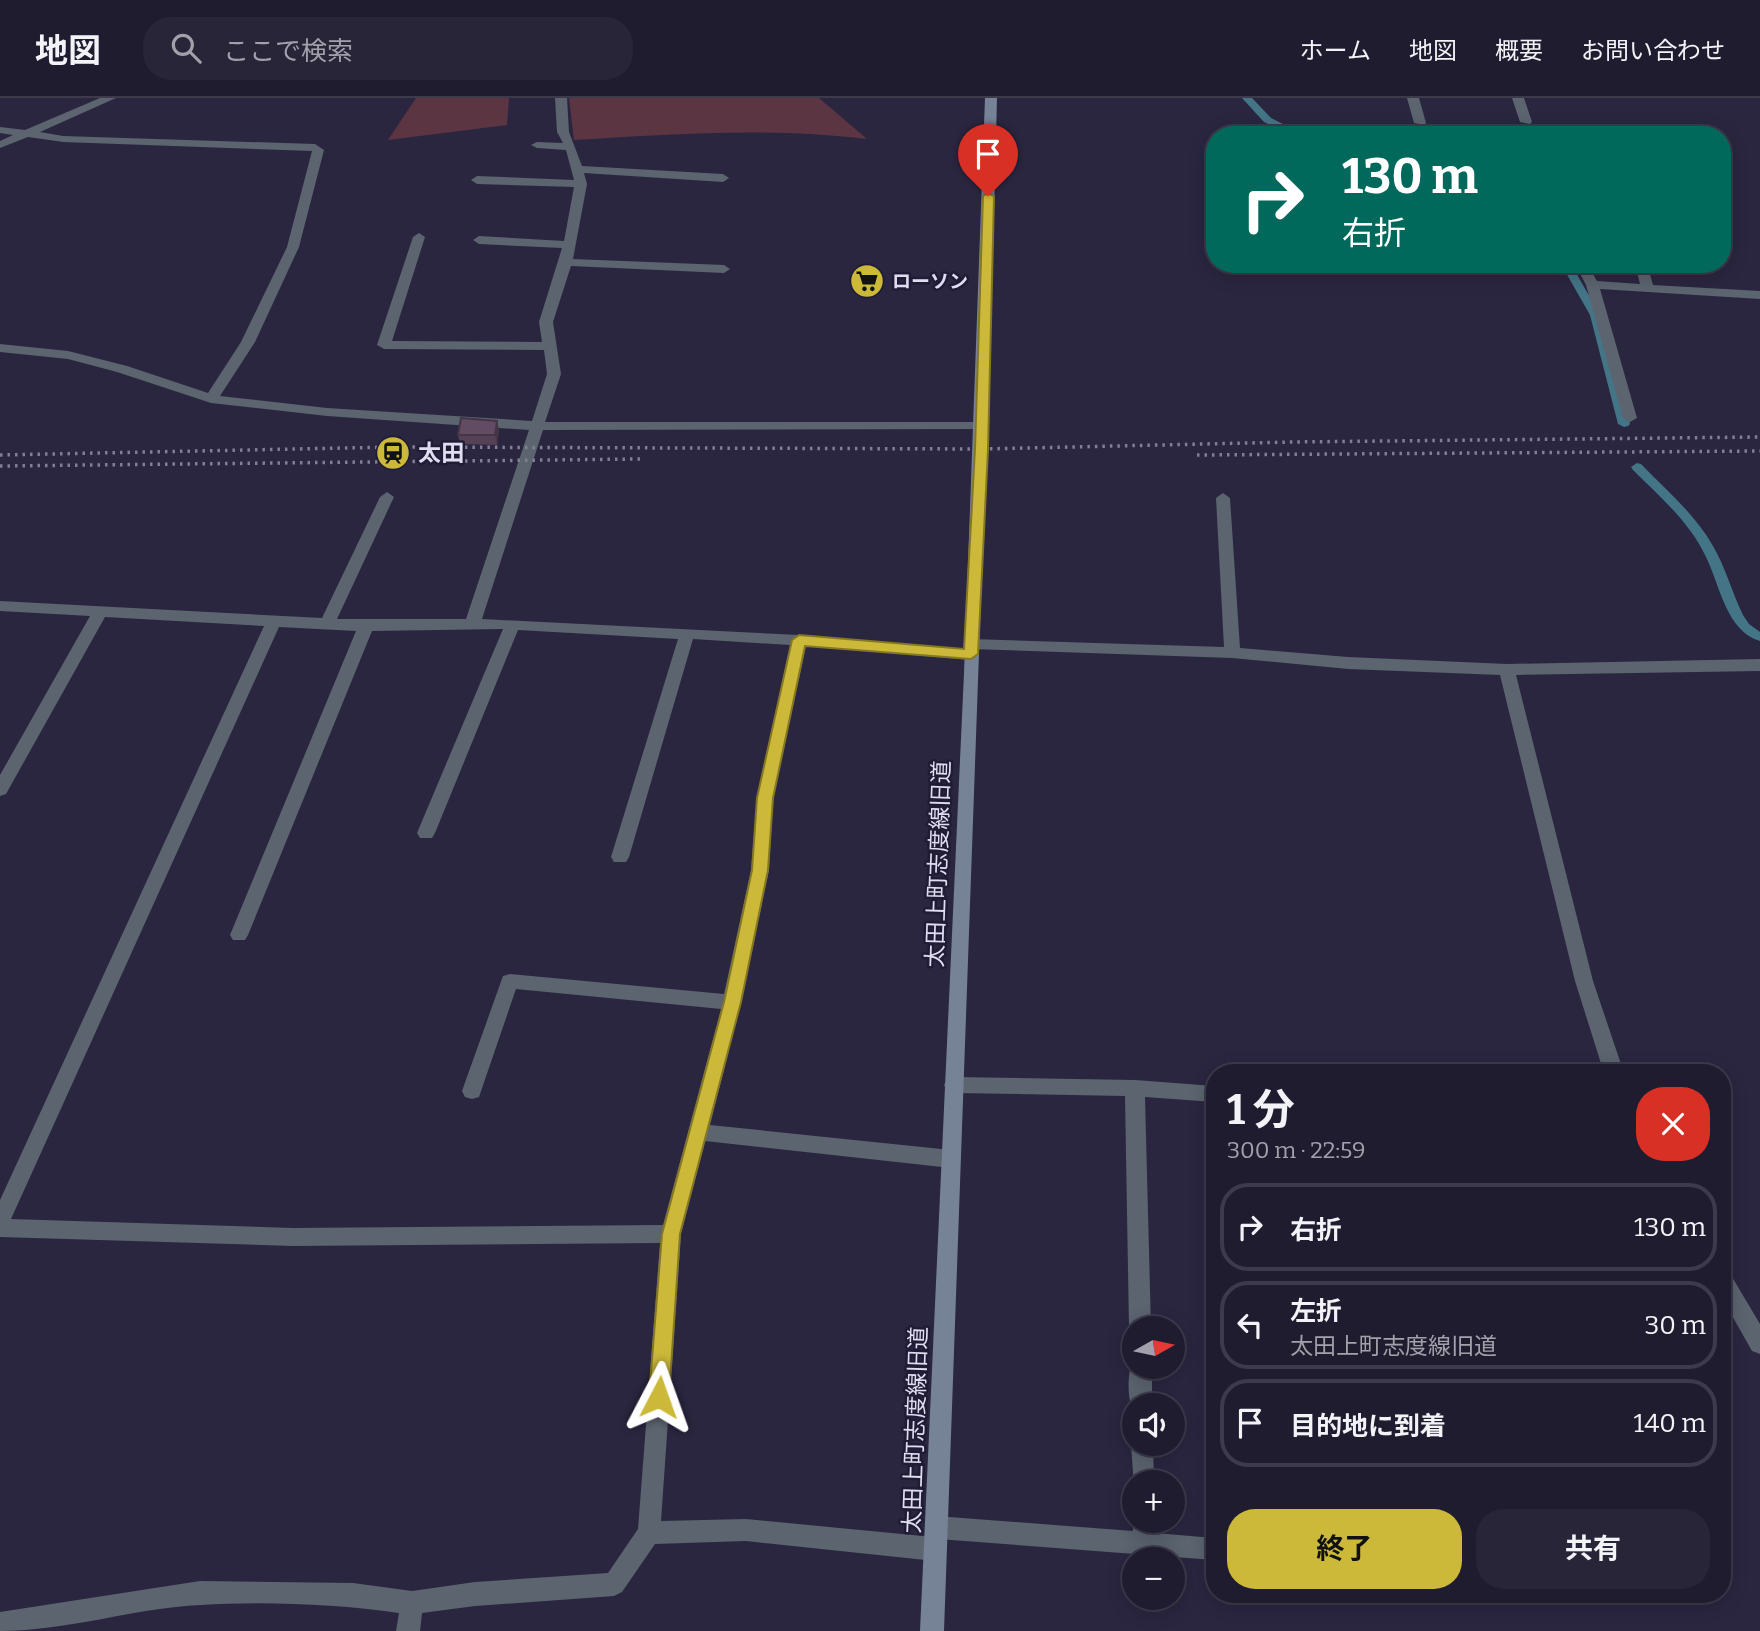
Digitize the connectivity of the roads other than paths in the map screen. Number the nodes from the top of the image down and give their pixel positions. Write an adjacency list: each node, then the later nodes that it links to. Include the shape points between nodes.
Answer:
1 (110, 98): 9 (street)
2 (561, 98): 12 (street, via 563,132)
3 (990, 98): 31 (street, 太田上町志度線旧道)
4 (1413, 98): 6 (street)
5 (1518, 98): 7 (street)
6 (1420, 122)
7 (1526, 122)
8 (0, 130): 9 (street)
9 (26, 134): 10 (street); 29 (street, via 318,150 293,247 248,341)
10 (0, 145)
11 (537, 145): 12 (street)
12 (571, 147): 13 (street)
13 (577, 169): 14 (street); 16 (street)
14 (723, 178)
15 (477, 180): 16 (street)
16 (581, 184): 19 (street)
17 (419, 237): 27 (street, via 384,345)
18 (480, 240): 19 (street)
19 (568, 245): 20 (street)
20 (566, 262): 21 (street); 27 (street, via 546,322)
21 (724, 269)
22 (1586, 273): 24 (street)
23 (1644, 273): 25 (street)
24 (1592, 285): 25 (street); 30 (street)
25 (1648, 289): 26 (street)
26 (1760, 295)
27 (550, 346): 32 (street, via 554,374)
28 (0, 348): 29 (street, via 68,355)
29 (211, 399): 32 (street)
30 (1630, 418)
31 (982, 425): 32 (street); 44 (street, 太田上町志度線旧道)
32 (537, 426): 40 (street)
33 (387, 497): 38 (street)
34 (1223, 498): 45 (street)
35 (0, 606): 36 (street)
36 (100, 612): 37 (street); 48 (street)
37 (274, 621): 38 (street); 60 (street)
38 (327, 624): 41 (street)
39 (513, 624): 40 (street); 42 (street); 49 (street)
40 (472, 625): 41 (street)
41 (366, 626): 51 (street)
42 (687, 635): 43 (street); 50 (street)
43 (799, 640): 44 (street); 52 (street, via 765,798 760,870)
44 (971, 649): 45 (street); 54 (street, 太田上町志度線旧道)
45 (1232, 653): 47 (street)
46 (1760, 665): 47 (street)
47 (1507, 670): 53 (street, via 1584,981)
48 (0, 790)
49 (426, 833)
50 (620, 857)
51 (239, 935)
52 (732, 1002): 56 (street, via 510,981); 58 (street)
53 (1611, 1064)
54 (954, 1085): 55 (street); 59 (street, 太田上町志度線旧道)
55 (1135, 1088): 57 (street); 64 (street)
56 (472, 1091)
57 (1206, 1093)
58 (698, 1132): 59 (street); 62 (street)
59 (951, 1159): 69 (street, 太田上町志度線旧道)
60 (0, 1222)
61 (0, 1228): 62 (street, via 293,1237)
62 (671, 1234): 66 (street)
63 (1731, 1294): 65 (street)
64 (1140, 1316)
65 (1760, 1343)
66 (649, 1533): 69 (street, via 746,1530); 71 (street, via 614,1584)
67 (1122, 1533): 69 (street)
68 (1148, 1533): 70 (street)
69 (936, 1538): 74 (street, 太田上町志度線旧道)
70 (1206, 1547)
71 (412, 1603): 72 (street, via 353,1595 200,1593); 73 (street)
72 (0, 1624)
73 (408, 1631)
74 (932, 1631)

